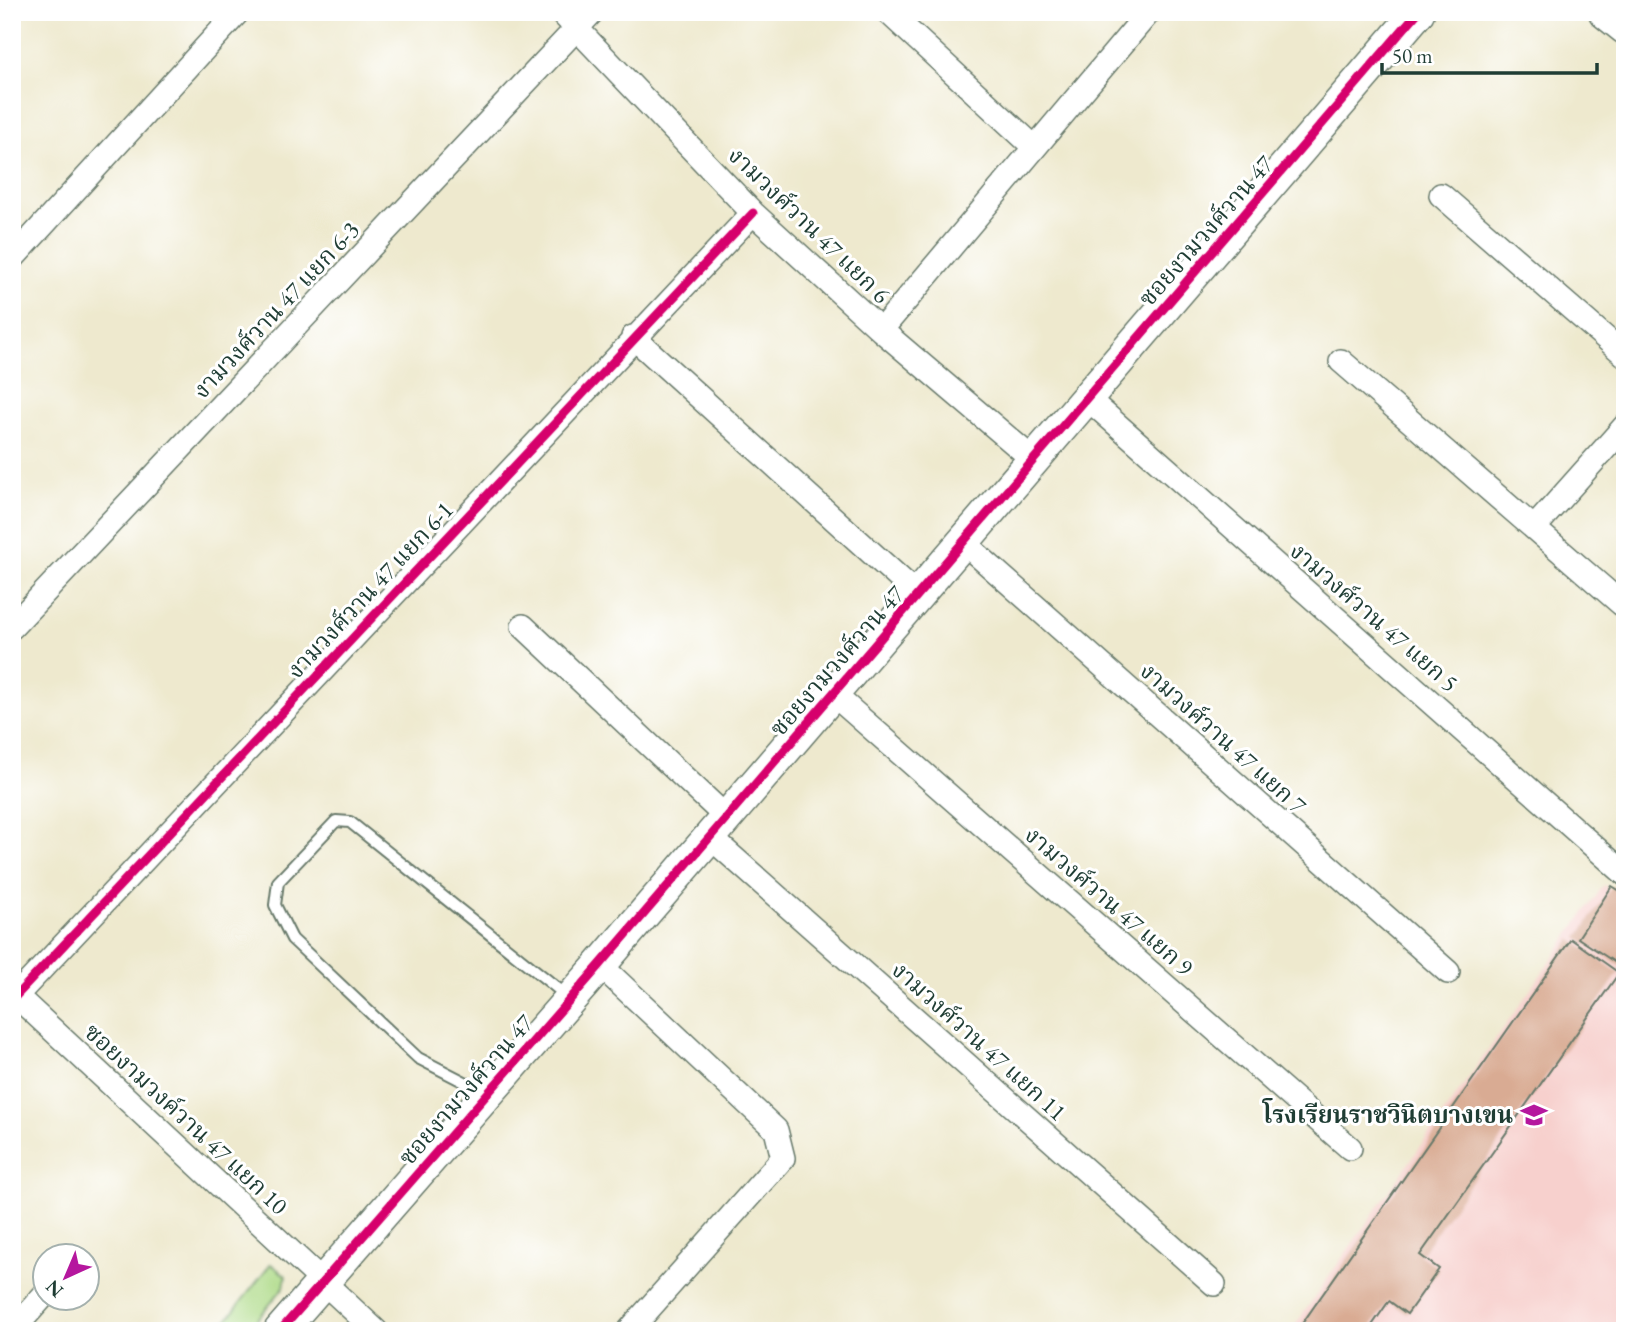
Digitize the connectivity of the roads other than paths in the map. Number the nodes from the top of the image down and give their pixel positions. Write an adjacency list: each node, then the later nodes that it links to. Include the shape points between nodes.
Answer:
1 (238, 12): 12 (street)
2 (561, 12): 7 (street, งามวงศ์วาน 47 แยก 6)
3 (888, 12): 9 (street)
4 (1149, 12): 9 (street)
5 (1418, 12): 17 (street, ซอยงามวงศ์วาน 47)
6 (1605, 12): 8 (street)
7 (585, 21): 11 (street, งามวงศ์วาน 47 แยก 6); 25 (street, งามวงศ์วาน 47 แยก 6-3)
8 (1625, 27)
9 (1034, 146): 13 (street)
10 (1441, 194): 15 (street)
11 (753, 212): 13 (street, งามวงศ์วาน 47 แยก 6); 14 (street, งามวงศ์วาน 47 แยก 6-1)
12 (12, 259)
13 (881, 330): 19 (street, งามวงศ์วาน 47 แยก 6)
14 (633, 337): 22 (street); 31 (street, งามวงศ์วาน 47 แยก 6-1)
15 (1625, 355)
16 (1341, 360): 20 (street)
17 (1088, 399): 19 (street, ซอยงามวงศ์วาน 47); 28 (street, งามวงศ์วาน 47 แยก 5)
18 (1625, 426): 20 (street)
19 (1035, 461): 21 (street, ซอยงามวงศ์วาน 47)
20 (1534, 528): 23 (street)
21 (964, 543): 22 (street, ซอยงามวงศ์วาน 47); 30 (street, งามวงศ์วาน 47 แยก 7)
22 (918, 596): 26 (street, ซอยงามวงศ์วาน 47)
23 (1625, 607)
24 (523, 626): 27 (street, งามวงศ์วาน 47 แยก 11)
25 (12, 627)
26 (834, 694): 27 (street, ซอยงามวงศ์วาน 47); 34 (street, งามวงศ์วาน 47 แยก 9)
27 (718, 827): 29 (street, ซอยงามวงศ์วาน 47); 36 (street, งามวงศ์วาน 47 แยก 11)
28 (1625, 874)
29 (600, 965): 32 (street, ซอยงามวงศ์วาน 47); 41 (street, via 776,1130 783,1158)
30 (1448, 972)
31 (14, 996): 35 (street, ซอยงามวงค์วาน 47 แยก 10)
32 (570, 999): 33 (street, ซอยงามวงศ์วาน 47); 33 (lane, via 350,822 336,821 278,882 275,905 292,939 418,1058)
33 (488, 1094): 35 (street, ซอยงามวงศ์วาน 47)
34 (1350, 1148)
35 (325, 1284): 39 (street, ซอยงามวงศ์วาน 47); 40 (street, ซอยงามวงค์วาน 47 แยก 10)
36 (1214, 1284)
37 (32, 1309): 38 (street)
38 (12, 1331)
39 (280, 1331)
40 (376, 1331)
41 (629, 1331)

